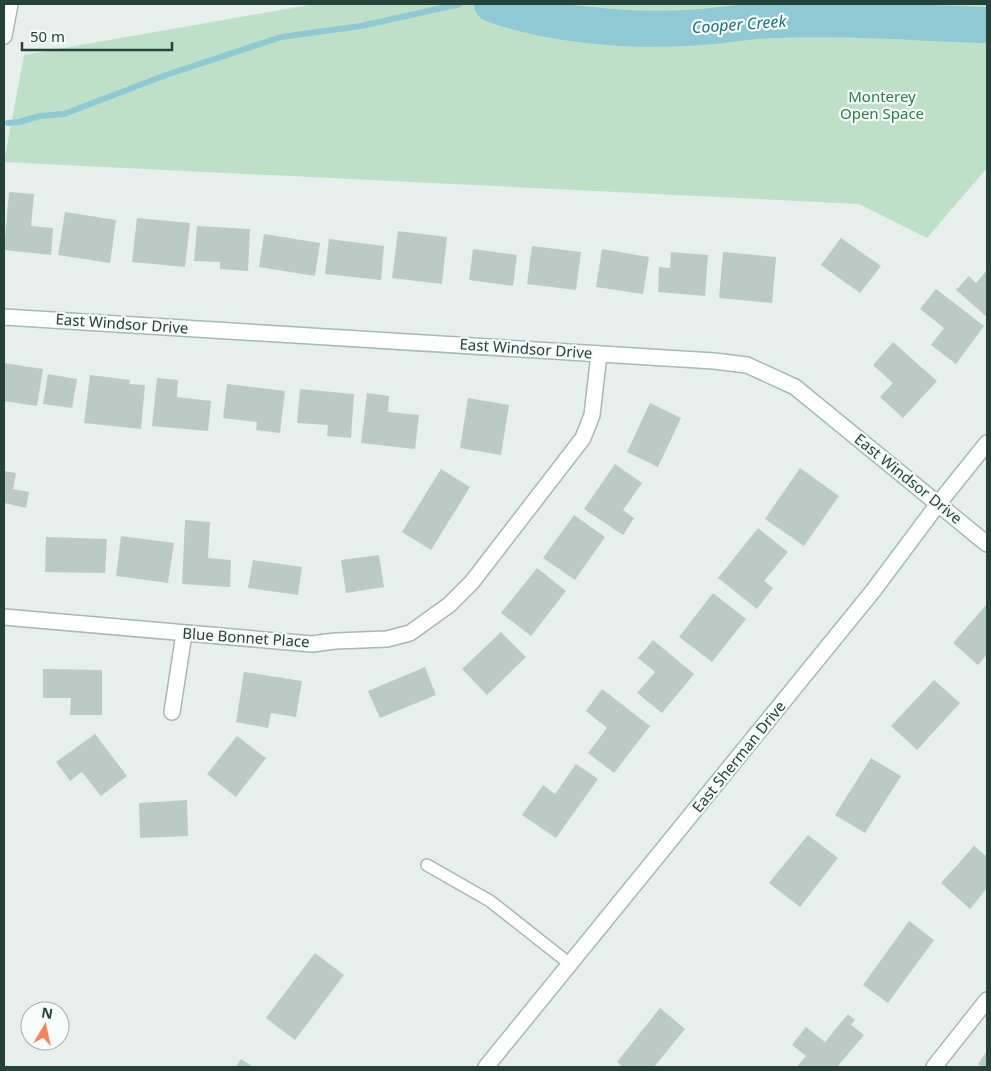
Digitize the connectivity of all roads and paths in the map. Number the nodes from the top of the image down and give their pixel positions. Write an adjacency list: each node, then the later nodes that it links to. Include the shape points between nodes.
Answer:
1 (10, 4): 2 (street)
2 (4, 36)
3 (4, 317): 4 (street, East Windsor Drive)
4 (599, 354): 6 (street, East Windsor Drive, via 714,360 748,366 795,387); 9 (street, Blue Bonnet Place, via 592,415 583,438 472,582 449,605 410,633 387,640 312,644)
5 (987, 442): 6 (street, East Sherman Drive)
6 (938, 504): 7 (street, East Windsor Drive); 12 (street, East Sherman Drive, via 867,599)
7 (987, 544)
8 (4, 617): 9 (street, Blue Bonnet Place)
9 (184, 634): 10 (street)
10 (172, 712)
11 (428, 865): 12 (lane, via 490,901)
12 (570, 964): 14 (street, East Sherman Drive)
13 (987, 1000): 15 (street)
14 (486, 1067)
15 (934, 1067)

